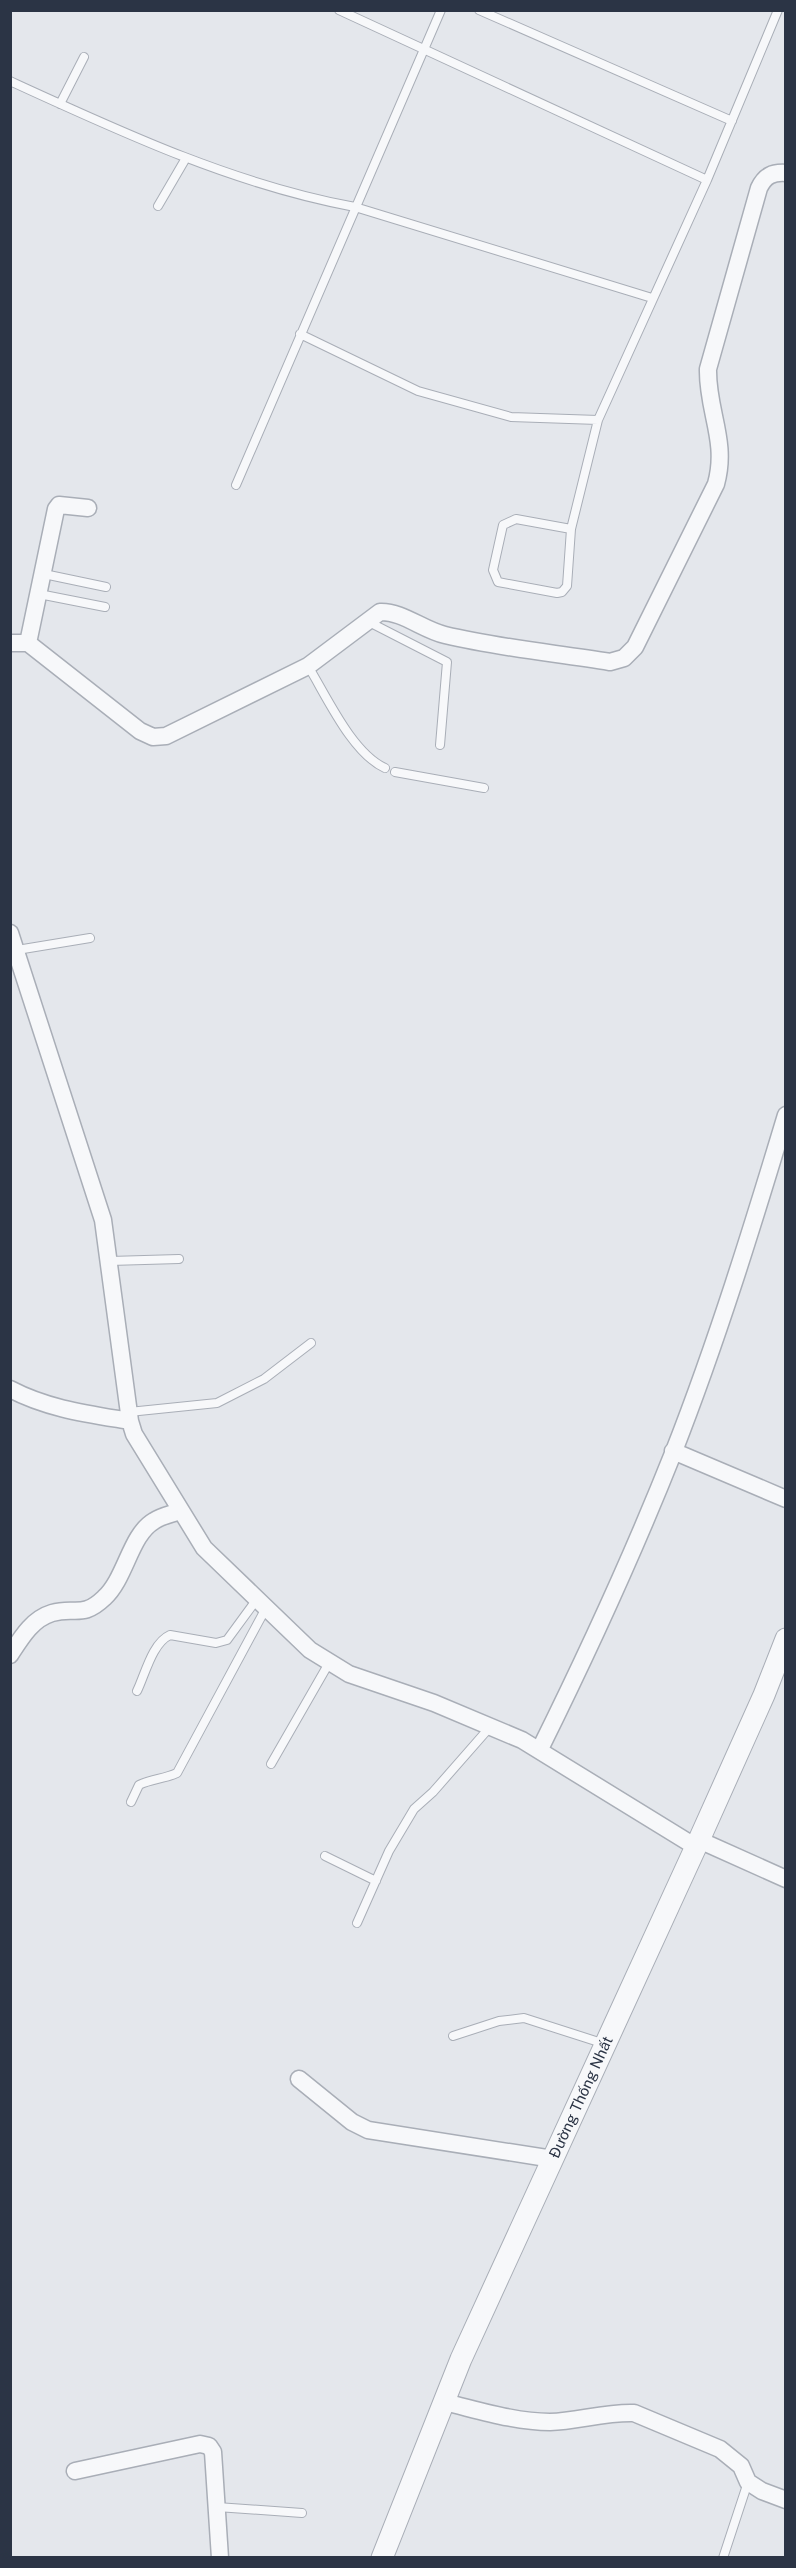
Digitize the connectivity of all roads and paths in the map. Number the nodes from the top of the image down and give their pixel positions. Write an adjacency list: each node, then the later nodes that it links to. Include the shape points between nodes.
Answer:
1 (339, 10): 5 (lane)
2 (441, 10): 5 (lane)
3 (479, 10): 9 (lane)
4 (778, 10): 9 (lane)
5 (425, 48): 12 (lane); 14 (lane)
6 (84, 57): 8 (lane)
7 (10, 81): 8 (lane)
8 (60, 104): 10 (lane)
9 (732, 121): 12 (lane)
10 (186, 158): 13 (lane); 14 (lane)
11 (786, 173): 25 (street, via 765,177 759,188 708,369 721,448 716,484 636,647 624,658 609,662 442,635 389,612)
12 (707, 180): 15 (lane)
13 (158, 206)
14 (355, 207): 15 (lane); 16 (lane)
15 (652, 298): 17 (lane)
16 (300, 334): 17 (lane, via 438,397 511,417); 18 (lane)
17 (598, 420): 20 (lane)
18 (236, 484)
19 (88, 508): 21 (street, via 65,504 56,509)
20 (571, 529): 20 (lane, via 516,519 503,525 493,576 498,582 562,592 567,586)
21 (44, 574): 22 (lane); 23 (street)
22 (106, 587)
23 (39, 594): 24 (lane); 27 (street)
24 (105, 607)
25 (366, 620): 28 (street); 29 (lane, via 447,662)
26 (10, 643): 27 (street)
27 (28, 643): 28 (street, via 140,731 153,737 166,736)
28 (308, 666): 30 (lane, via 353,740 366,756)
29 (440, 745)
30 (385, 768)
31 (394, 772): 32 (lane)
32 (484, 788)
33 (10, 933): 35 (street)
34 (90, 938): 35 (lane)
35 (17, 950): 38 (street, via 103,1220)
36 (786, 1115): 42 (street, via 740,1268)
37 (179, 1259): 38 (lane)
38 (110, 1261): 41 (street)
39 (311, 1343): 41 (lane, via 264,1379 217,1403)
40 (10, 1389): 41 (street, via 32,1401 61,1409)
41 (129, 1416): 44 (street, via 134,1434)
42 (673, 1451): 43 (street); 51 (street, via 585,1658)
43 (786, 1499)
44 (180, 1511): 45 (street, via 204,1548); 47 (street, via 145,1529 118,1582 92,1608 53,1612 44,1617 26,1631)
45 (261, 1604): 48 (street); 49 (lane, via 227,1640 216,1643 170,1635 163,1638); 53 (lane, via 177,1773 139,1785)
46 (786, 1640): 54 (street, Đường Thống Nhất)
47 (10, 1654)
48 (329, 1663): 50 (street); 52 (lane)
49 (137, 1691)
50 (490, 1727): 51 (street); 57 (lane, via 414,1809)
51 (540, 1749): 54 (street)
52 (271, 1764)
53 (131, 1802)
54 (698, 1844): 56 (street); 60 (street, Đường Thống Nhất)
55 (325, 1856): 57 (lane)
56 (786, 1879)
57 (376, 1881): 58 (lane)
58 (357, 1923)
59 (453, 2036): 60 (lane, via 499,2021 524,2018)
60 (606, 2044): 62 (street, Đường Thống Nhất)
61 (299, 2079): 62 (street, via 352,2122 368,2130)
62 (553, 2159): 63 (street, Đường Thống Nhất)
63 (444, 2402): 65 (street, via 547,2422 634,2413 720,2449 741,2466); 70 (street, Đường Thống Nhất)
64 (75, 2471): 67 (street, via 206,2444 213,2452)
65 (748, 2482): 66 (street); 71 (lane)
66 (786, 2500)
67 (217, 2507): 68 (lane); 69 (street)
68 (302, 2512)
69 (220, 2558)
70 (382, 2558)
71 (723, 2558)

